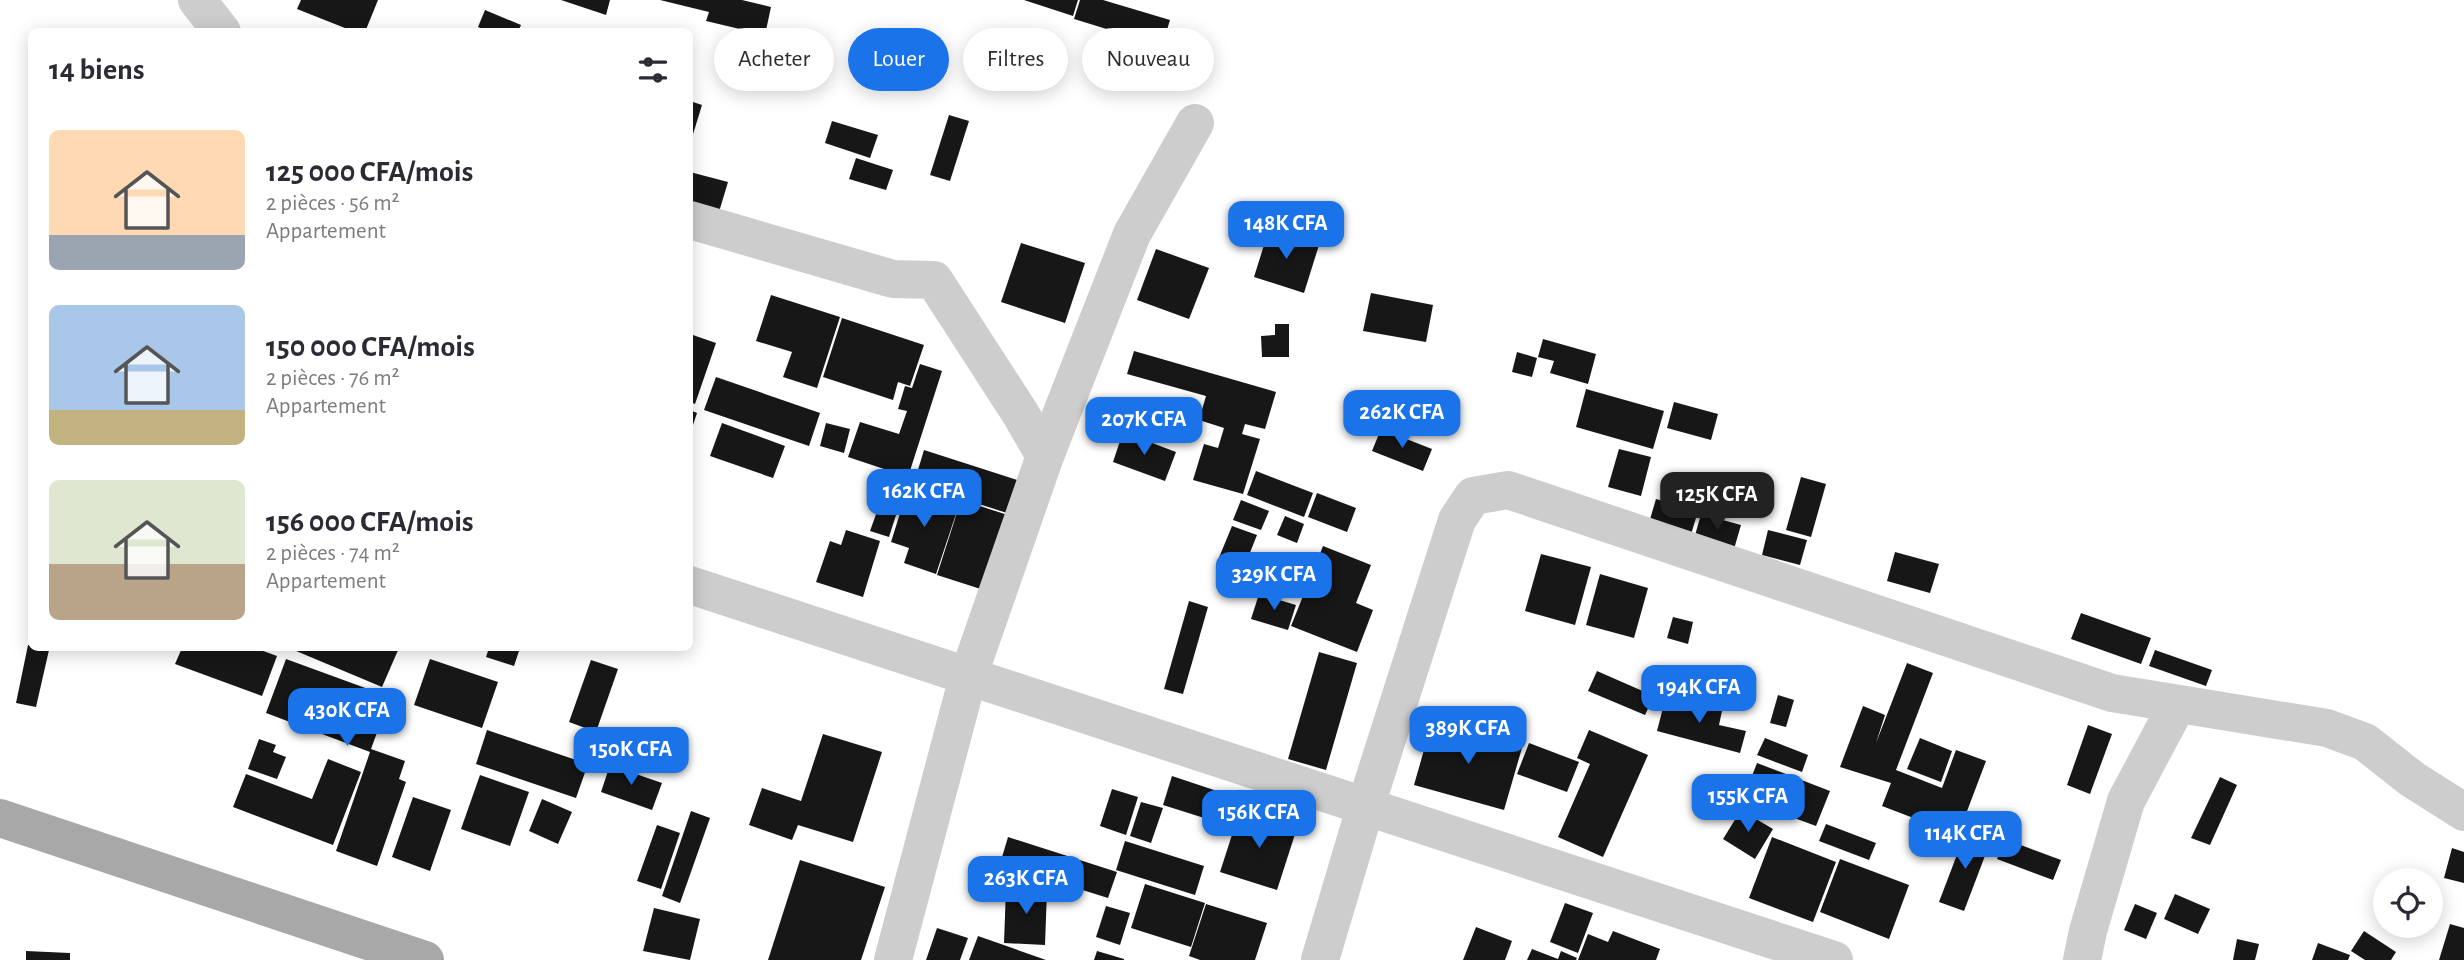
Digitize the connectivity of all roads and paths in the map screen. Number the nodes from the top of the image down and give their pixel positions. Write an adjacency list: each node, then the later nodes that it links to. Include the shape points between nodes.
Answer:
1 (197, 0): 2 (street)
2 (219, 28)
3 (1195, 123): 5 (street, via 1132,234)
4 (693, 221): 5 (street, via 893,279 934,280)
5 (1045, 456): 7 (street)
6 (693, 586): 7 (street)
7 (968, 677): 9 (street); 13 (street)
8 (2177, 705): 9 (street, via 2112,693 1508,490 1473,496 1457,520); 10 (street, via 2299,722 2365,742); 16 (street, via 2126,801)
9 (1366, 806): 14 (street); 15 (street)
10 (2464, 812)
11 (0, 818): 12 (main road)
12 (425, 960)
13 (893, 960)
14 (1320, 960)
15 (1834, 960)
16 (2082, 960)

